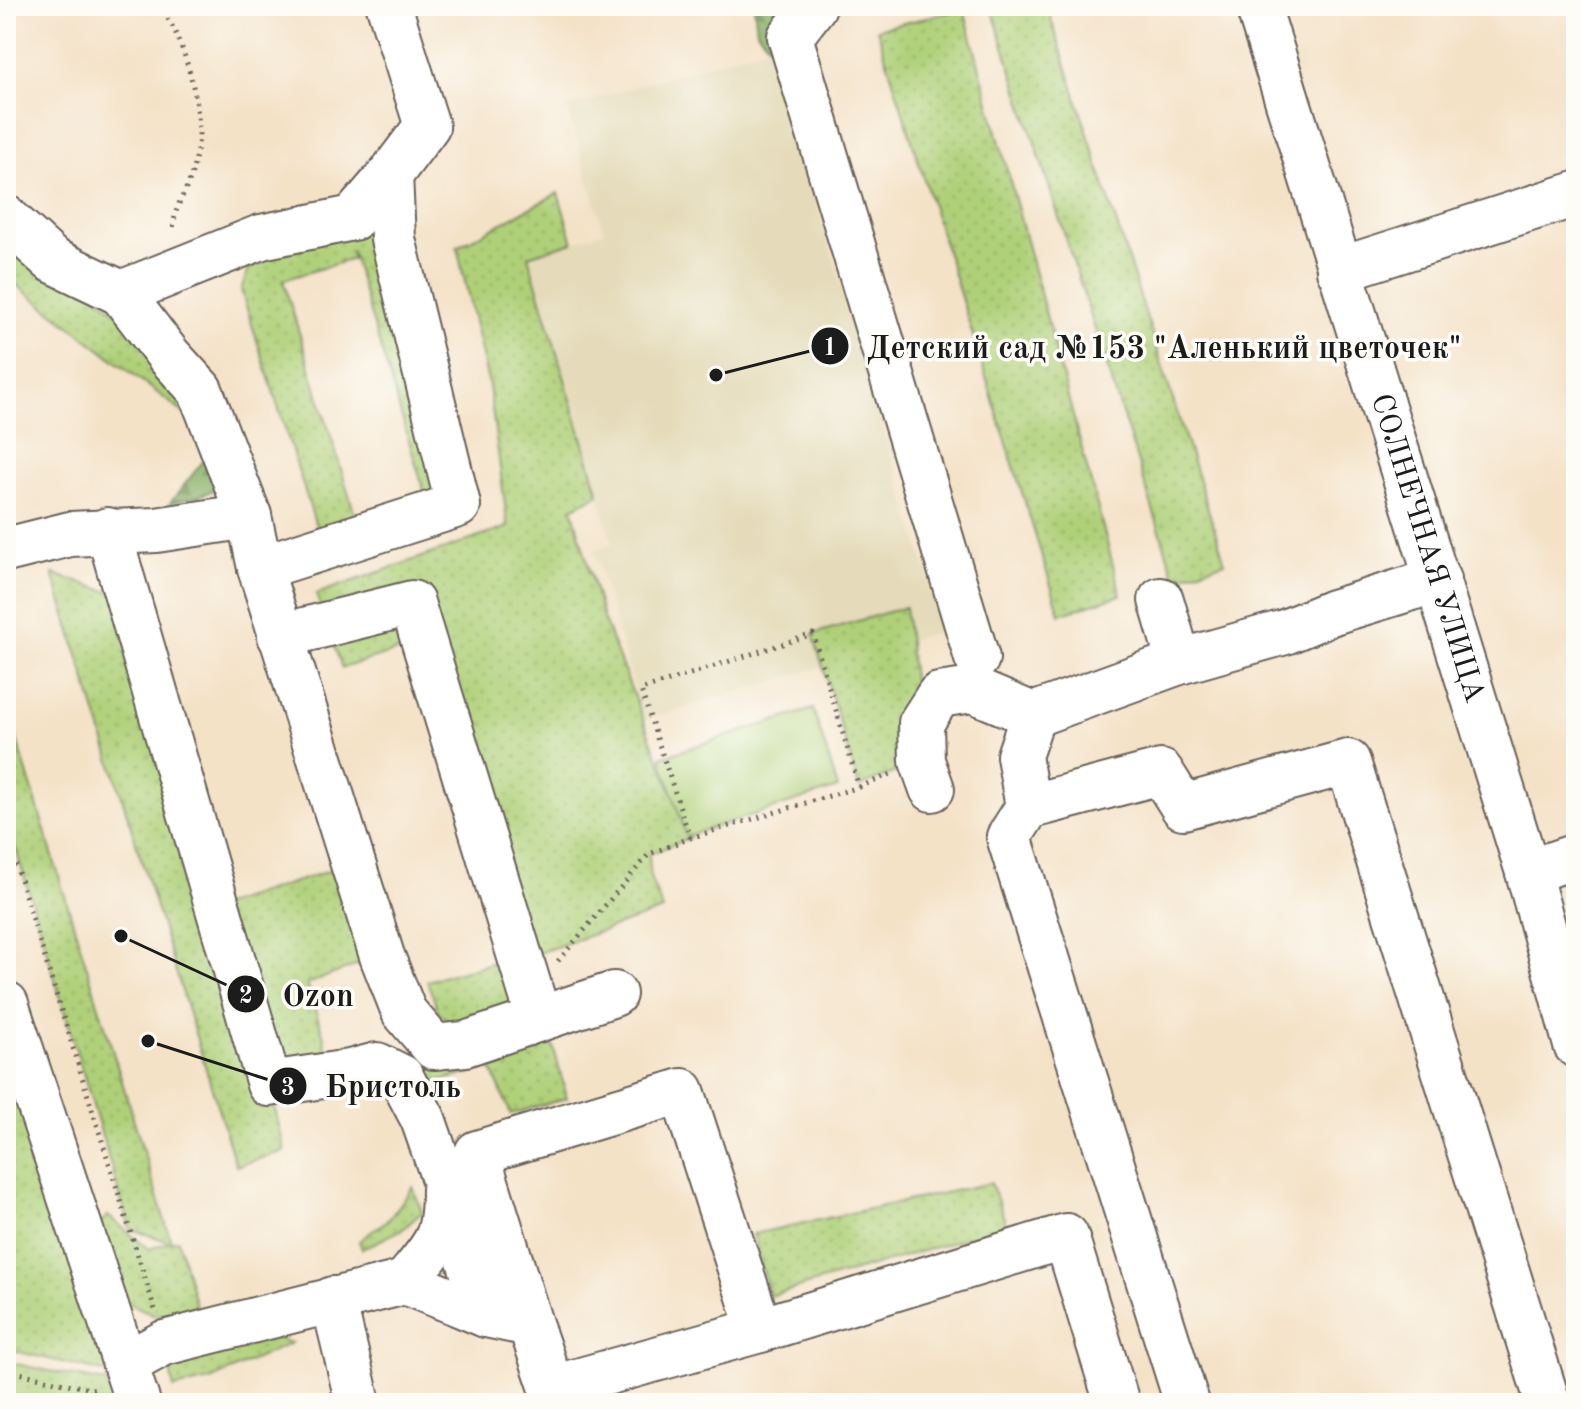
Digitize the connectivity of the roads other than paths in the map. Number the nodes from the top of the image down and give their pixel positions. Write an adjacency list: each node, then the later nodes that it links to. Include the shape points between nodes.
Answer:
1 (389, 6): 4 (main road, via 427,126)
2 (814, 6): 16 (main road, via 790,37)
3 (1258, 6): 7 (main road, СОЛНЕЧНАЯ УЛИЦА)
4 (390, 175): 8 (main road, via 353,218 261,237); 12 (main road, via 393,239 458,505)
5 (1576, 194): 7 (main road)
6 (6, 218): 8 (main road, via 52,260)
7 (1339, 270): 13 (main road, СОЛНЕЧНАЯ УЛИЦА)
8 (121, 293): 9 (main road, via 200,390)
9 (249, 516): 10 (main road, via 156,530); 12 (main road)
10 (108, 530): 11 (main road); 27 (main road, via 269,1084 377,1065 401,1077)
11 (6, 550)
12 (260, 568): 15 (main road)
13 (1438, 580): 17 (main road); 22 (main road, СОЛНЕЧНАЯ УЛИЦА)
14 (1161, 600): 17 (main road)
15 (280, 636): 25 (main road, via 404,1012 434,1047 465,1044); 25 (main road, via 412,603)
16 (977, 658)
17 (1179, 662): 18 (main road)
18 (1033, 715): 19 (main road, via 973,690 939,695 921,723 922,761); 20 (main road, via 1019,756)
19 (932, 789)
20 (1028, 807): 37 (main road, via 1009,837); 38 (main road, via 1161,772 1183,807 1348,762)
21 (1576, 856): 22 (main road)
22 (1528, 872): 26 (main road, СОЛНЕЧНАЯ УЛИЦА)
23 (614, 994): 25 (main road)
24 (6, 1004): 33 (main road)
25 (535, 1006)
26 (1576, 1045)
27 (444, 1179): 28 (main road, via 438,1242); 30 (main road)
28 (405, 1282): 29 (main road); 30 (main road)
29 (333, 1299): 33 (main road); 35 (main road)
30 (486, 1315): 31 (main road)
31 (530, 1324): 32 (main road, via 477,1153 682,1091); 34 (main road)
32 (760, 1330): 34 (main road); 36 (main road, via 1066,1236)
33 (143, 1370)
34 (554, 1395)
35 (358, 1403)
36 (1117, 1403)
37 (1187, 1403)
38 (1548, 1403)

